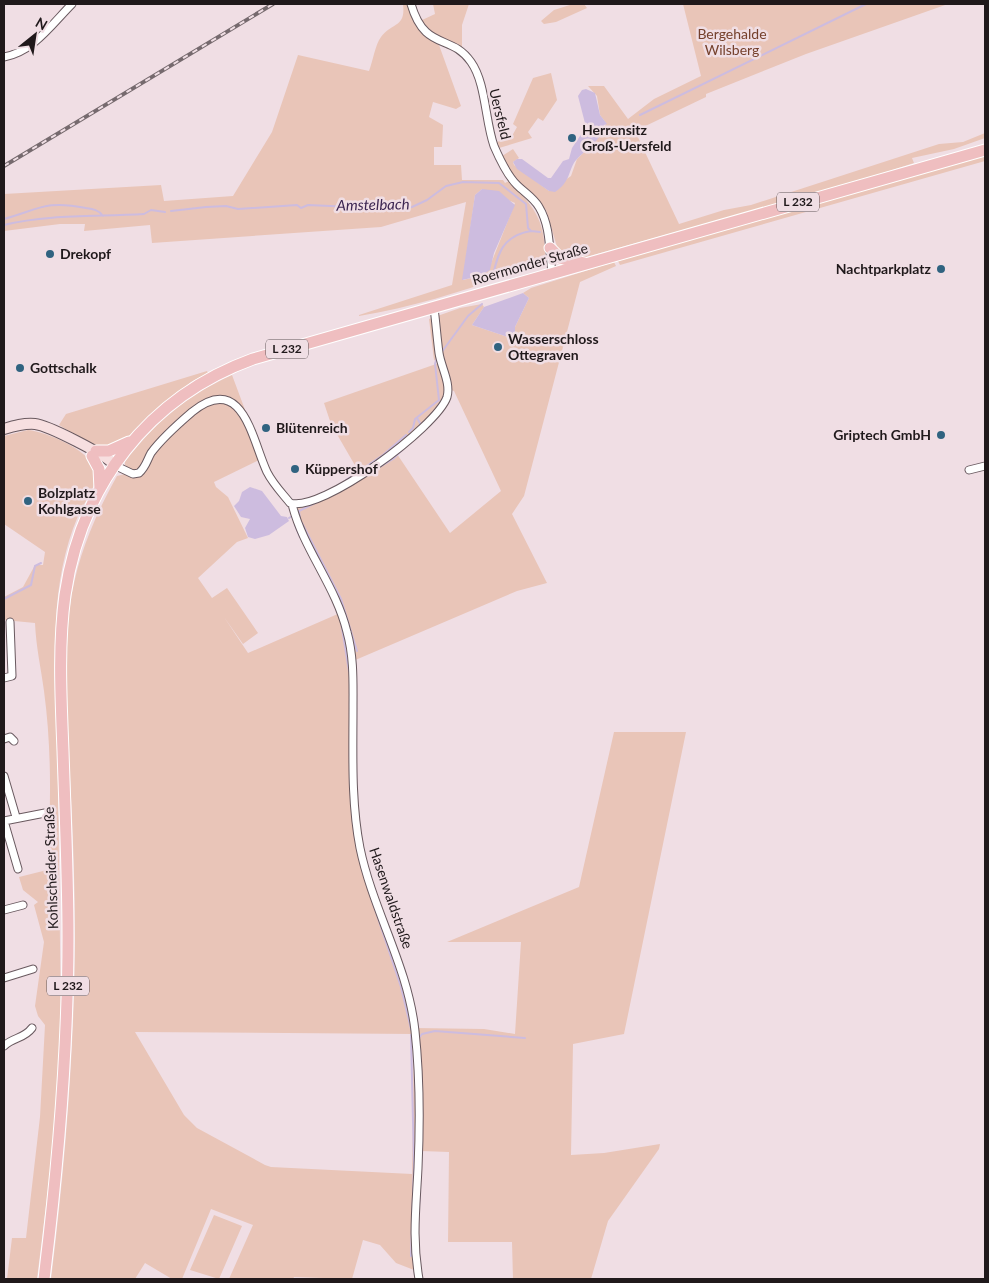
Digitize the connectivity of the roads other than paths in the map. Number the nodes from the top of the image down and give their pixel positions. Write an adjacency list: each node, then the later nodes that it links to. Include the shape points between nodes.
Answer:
1 (72, 4): 3 (street, via 30,47)
2 (411, 4): 5 (street, Uersfeld, via 425,33 461,52 473,64 496,151 511,178 539,207 547,227)
3 (4, 57)
4 (985, 150): 6 (main road, Roermonder Straße / L 232)
5 (550, 248): 6 (main road, via 566,260); 7 (street, Uersfeld)
6 (588, 263): 7 (main road, Roermonder Straße / L 232)
7 (552, 274): 8 (main road, Roermonder Straße / L 232)
8 (434, 308): 10 (main road, Roermonder Straße / L 232, via 240,364 184,394 158,414); 16 (street, via 439,354 448,390 440,411 384,460 348,483 316,499)
9 (4, 429): 11 (main road, via 22,424 42,425)
10 (133, 440): 11 (main road, via 116,449); 12 (main road, Roermonder Straße / L 232)
11 (94, 453): 12 (main road, via 110,459); 15 (main road)
12 (114, 465): 15 (main road, Kohlscheider Straße / L 232); 16 (street, via 133,474 140,473 171,431 200,407 219,400 234,404 243,412 268,474)
13 (985, 466): 14 (street)
14 (969, 470)
15 (100, 489): 32 (main road, Kohlscheider Straße / L 232, via 75,552 63,620 61,675 68,936 67,1031 55,1192)
16 (292, 504): 33 (street, Hasenwaldstraße, via 299,526 340,606 348,633 353,667 355,802 360,848 406,980 412,1007 418,1111 413,1236)
17 (10, 622): 18 (street, via 12,676)
18 (4, 678)
19 (4, 740): 20 (street, via 10,737)
20 (14, 741)
21 (4, 776): 23 (street)
22 (50, 812): 23 (street)
23 (16, 818): 24 (street)
24 (4, 821): 25 (street)
25 (18, 869)
26 (18, 904): 27 (street)
27 (4, 910)
28 (33, 969): 29 (street)
29 (4, 978)
30 (32, 1028): 31 (street, via 26,1036)
31 (4, 1046)
32 (44, 1279)
33 (419, 1279)

